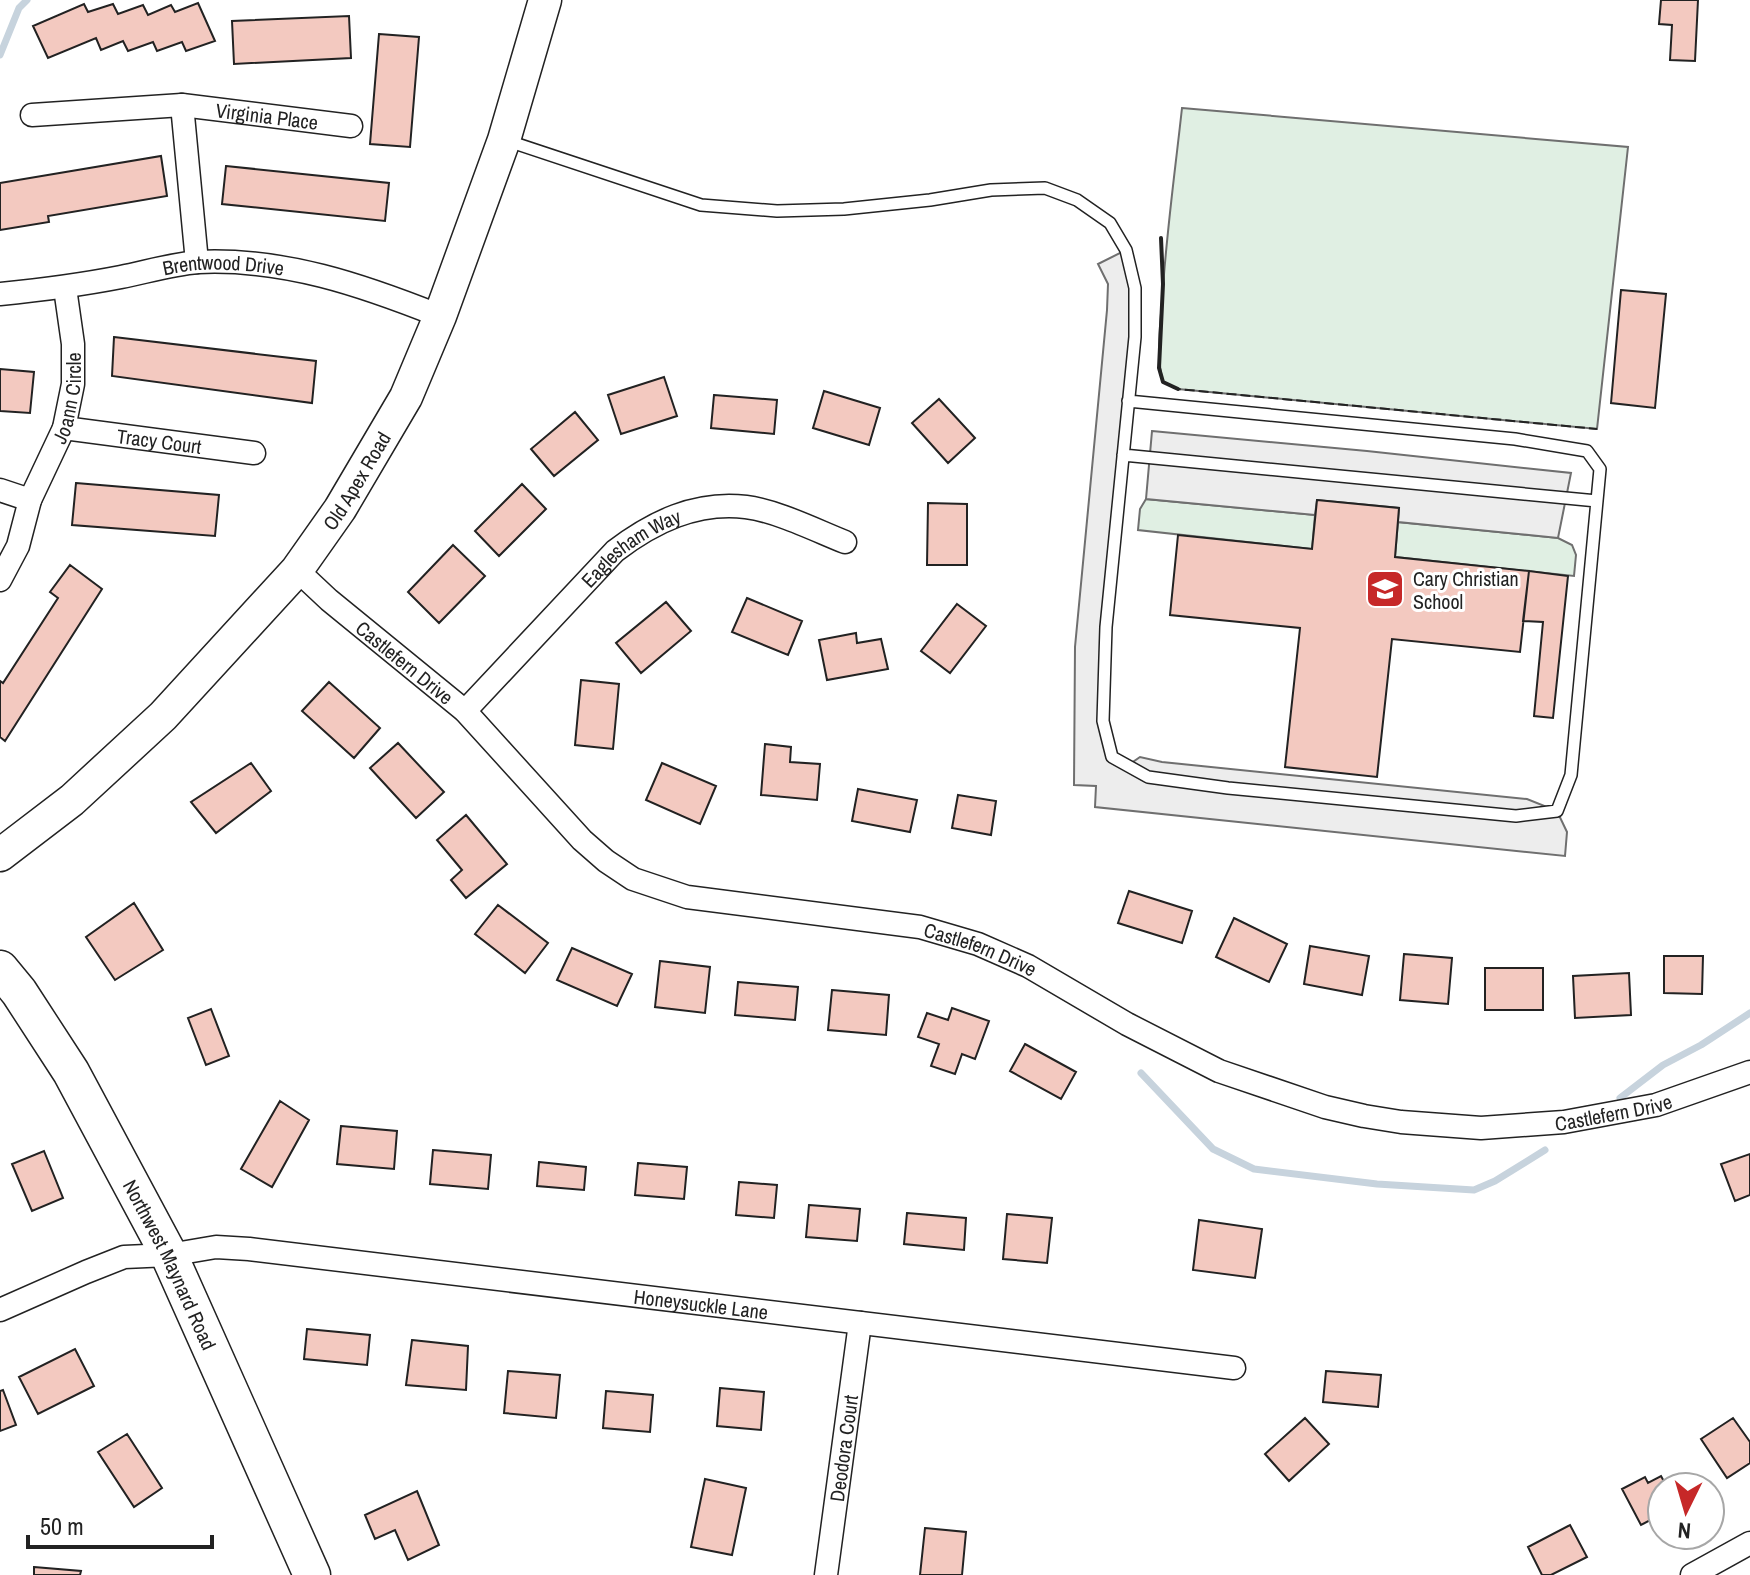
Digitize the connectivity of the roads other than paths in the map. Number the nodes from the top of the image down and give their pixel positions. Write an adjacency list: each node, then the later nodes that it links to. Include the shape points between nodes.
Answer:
1 (545, 0): 5 (main road, Old Apex Road)
2 (182, 105): 3 (street, Virginia Place); 4 (street, Virginia Place); 6 (street, Virginia Place)
3 (32, 115)
4 (351, 126)
5 (504, 140): 9 (main road, Old Apex Road); 10 (lane, via 701,205 844,209 1045,188 1077,200 1110,223 1126,250 1135,288)
6 (197, 262): 7 (street, Brentwood Drive); 9 (street, Brentwood Drive, via 325,276)
7 (65, 288): 8 (street, Brentwood Drive); 11 (street, Joann Circle, via 73,384)
8 (0, 294)
9 (440, 316): 18 (main road, Old Apex Road, via 406,397)
10 (1128, 401): 13 (lane); 16 (lane, via 1515,439 1587,451 1600,469)
11 (64, 428): 12 (street, Tracy Court); 15 (street, Joann Circle)
12 (254, 453)
13 (1123, 455): 16 (lane); 16 (lane, via 1103,721 1112,757 1148,777 1485,813 1557,811 1571,775)
14 (0, 490): 15 (street)
15 (30, 500): 19 (street, Joann Circle, via 18,546)
16 (1597, 501)
17 (845, 542): 20 (street, Eaglesham Way, via 746,507 690,511 664,520 615,551)
18 (297, 570): 20 (street, Castlefern Drive); 21 (main road, Old Apex Road, via 163,716 72,800)
19 (0, 580)
20 (465, 711): 23 (street, Castlefern Drive, via 582,840 633,879 687,897 920,927 978,944 1219,1071 1325,1107 1441,1126 1537,1125 1656,1105)
21 (0, 855)
22 (0, 969): 24 (main road, Northwest Maynard Road, via 71,1072)
23 (1750, 1072)
24 (169, 1255): 25 (street, Honeysuckle Lane, via 124,1257); 26 (street, Honeysuckle Lane, via 216,1247 249,1249); 29 (main road, Northwest Maynard Road)
25 (0, 1310)
26 (860, 1323): 27 (street, Honeysuckle Lane); 30 (street, Deodora Court)
27 (1234, 1368)
28 (1750, 1543): 31 (street)
29 (312, 1575)
30 (826, 1575)
31 (1692, 1575)

